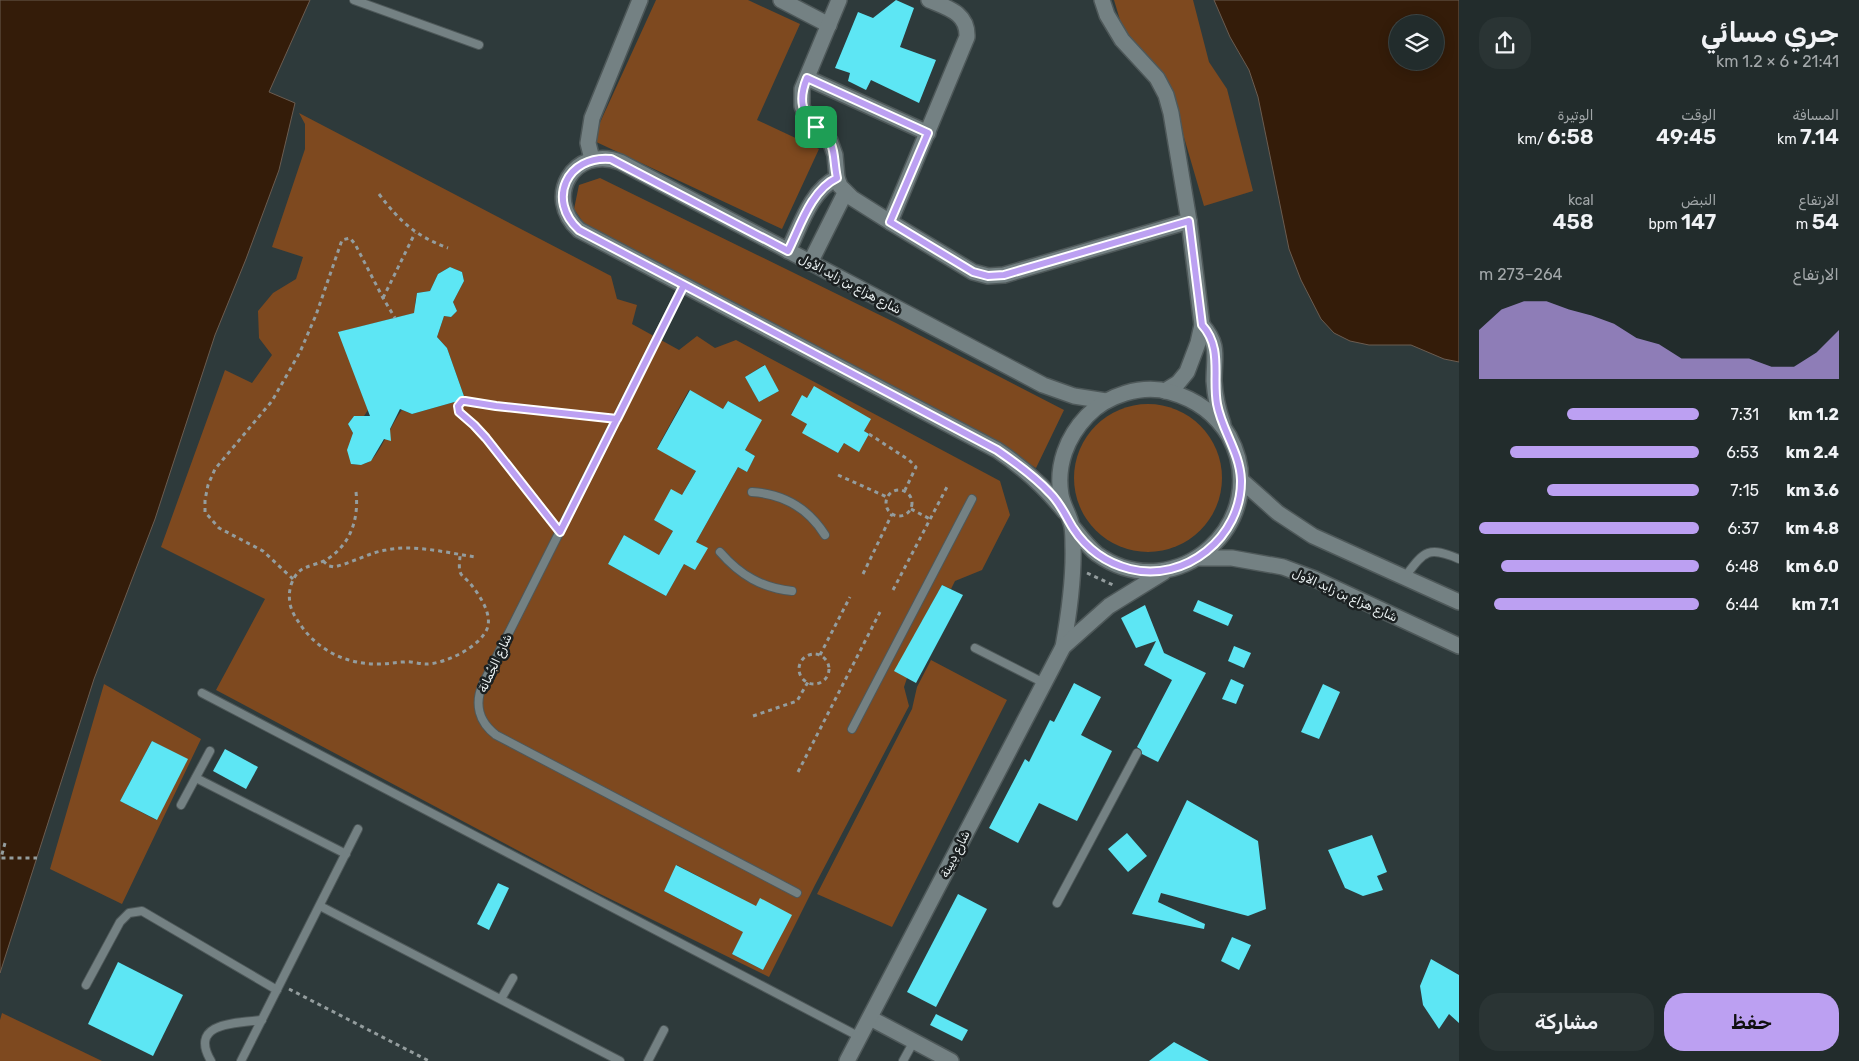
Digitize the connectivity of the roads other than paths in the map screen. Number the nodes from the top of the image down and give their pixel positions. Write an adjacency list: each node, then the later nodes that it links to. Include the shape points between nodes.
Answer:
1 (354, 0): 8 (lane)
2 (640, 0): 11 (street, via 592,118 588,134)
3 (781, 0): 7 (street)
4 (839, 0): 7 (street)
5 (929, 0): 10 (street, via 959,14 967,30 965,43)
6 (1102, 0): 14 (street, via 1122,40 1157,78 1166,95)
7 (829, 25): 9 (street)
8 (480, 45)
9 (807, 78): 10 (street); 12 (street, via 802,89 802,106 807,118 830,141)
10 (928, 133): 15 (street)
11 (592, 159): 16 (street, شارع هزاع بن زايد الأول, via 620,162); 18 (street, via 576,168 565,183 564,209 573,224)
12 (837, 178): 13 (street); 16 (street, via 824,185 815,196)
13 (845, 193): 15 (street); 17 (street)
14 (1189, 221): 15 (street, via 1004,275 988,276 973,272); 19 (street)
15 (890, 222)
16 (788, 251): 17 (street, شارع هزاع بن زايد الأول)
17 (810, 263): 23 (street, شارع هزاع بن زايد الأول, via 1042,385 1074,396)
18 (684, 285): 28 (street, via 997,450 1034,477); 50 (lane, شارع الجُمانة, via 480,692 478,708 484,724 496,735)
19 (1202, 325): 20 (street); 21 (street, via 1215,346)
20 (1192, 361): 21 (street); 22 (street, via 1183,378)
21 (1215, 366): 24 (street, via 1216,395)
22 (1165, 391): 23 (street, via 1125,393); 24 (street, via 1199,404)
23 (1106, 401): 28 (street, via 1078,425 1062,458 1060,476)
24 (1225, 429): 25 (street, via 1239,462)
25 (1241, 480): 32 (street, via 1234,517 1212,547); 35 (street, via 1261,500 1295,525)
26 (752, 492): 30 (lane, via 774,495 794,503 812,517)
27 (972, 498): 43 (lane)
28 (1065, 512): 29 (street)
29 (1072, 526): 34 (street, via 1097,554 1113,563 1149,572); 39 (street, شارع دِيينة, via 1070,608)
30 (825, 535)
31 (720, 552): 36 (lane, via 752,580)
32 (1197, 558): 34 (street); 38 (street, شارع هزاع بن زايد الأول, via 1232,558 1283,567)
33 (1459, 559): 35 (lane, via 1439,552 1427,553)
34 (1168, 570): 39 (street, شارع دِيينة, via 1093,618)
35 (1404, 578): 37 (street)
36 (792, 591)
37 (1459, 602)
38 (1459, 646)
39 (1063, 647): 41 (street, شارع دِيينة)
40 (975, 648): 41 (lane)
41 (1044, 683): 57 (street, شارع دِيينة)
42 (202, 693): 60 (lane)
43 (852, 729)
44 (210, 751): 46 (lane)
45 (1138, 753): 51 (lane)
46 (196, 778): 47 (lane); 49 (lane)
47 (181, 805)
48 (358, 829): 49 (lane)
49 (346, 854): 52 (lane)
50 (797, 893)
51 (1057, 903)
52 (320, 906): 55 (lane); 56 (lane)
53 (513, 978): 56 (lane)
54 (86, 985): 55 (lane, via 124,917 142,911)
55 (279, 987): 58 (lane)
56 (501, 1000): 64 (lane)
57 (870, 1018): 60 (street, شارع دِيينة); 61 (street)
58 (262, 1020): 62 (lane, via 214,1028 205,1042); 63 (lane)
59 (664, 1030): 65 (lane)
60 (860, 1037): 66 (street, شارع دِيينة)
61 (914, 1041): 67 (lane); 68 (street)
62 (211, 1061)
63 (241, 1061)
64 (620, 1061)
65 (648, 1061)
66 (847, 1061)
67 (903, 1061)
68 (951, 1061)

